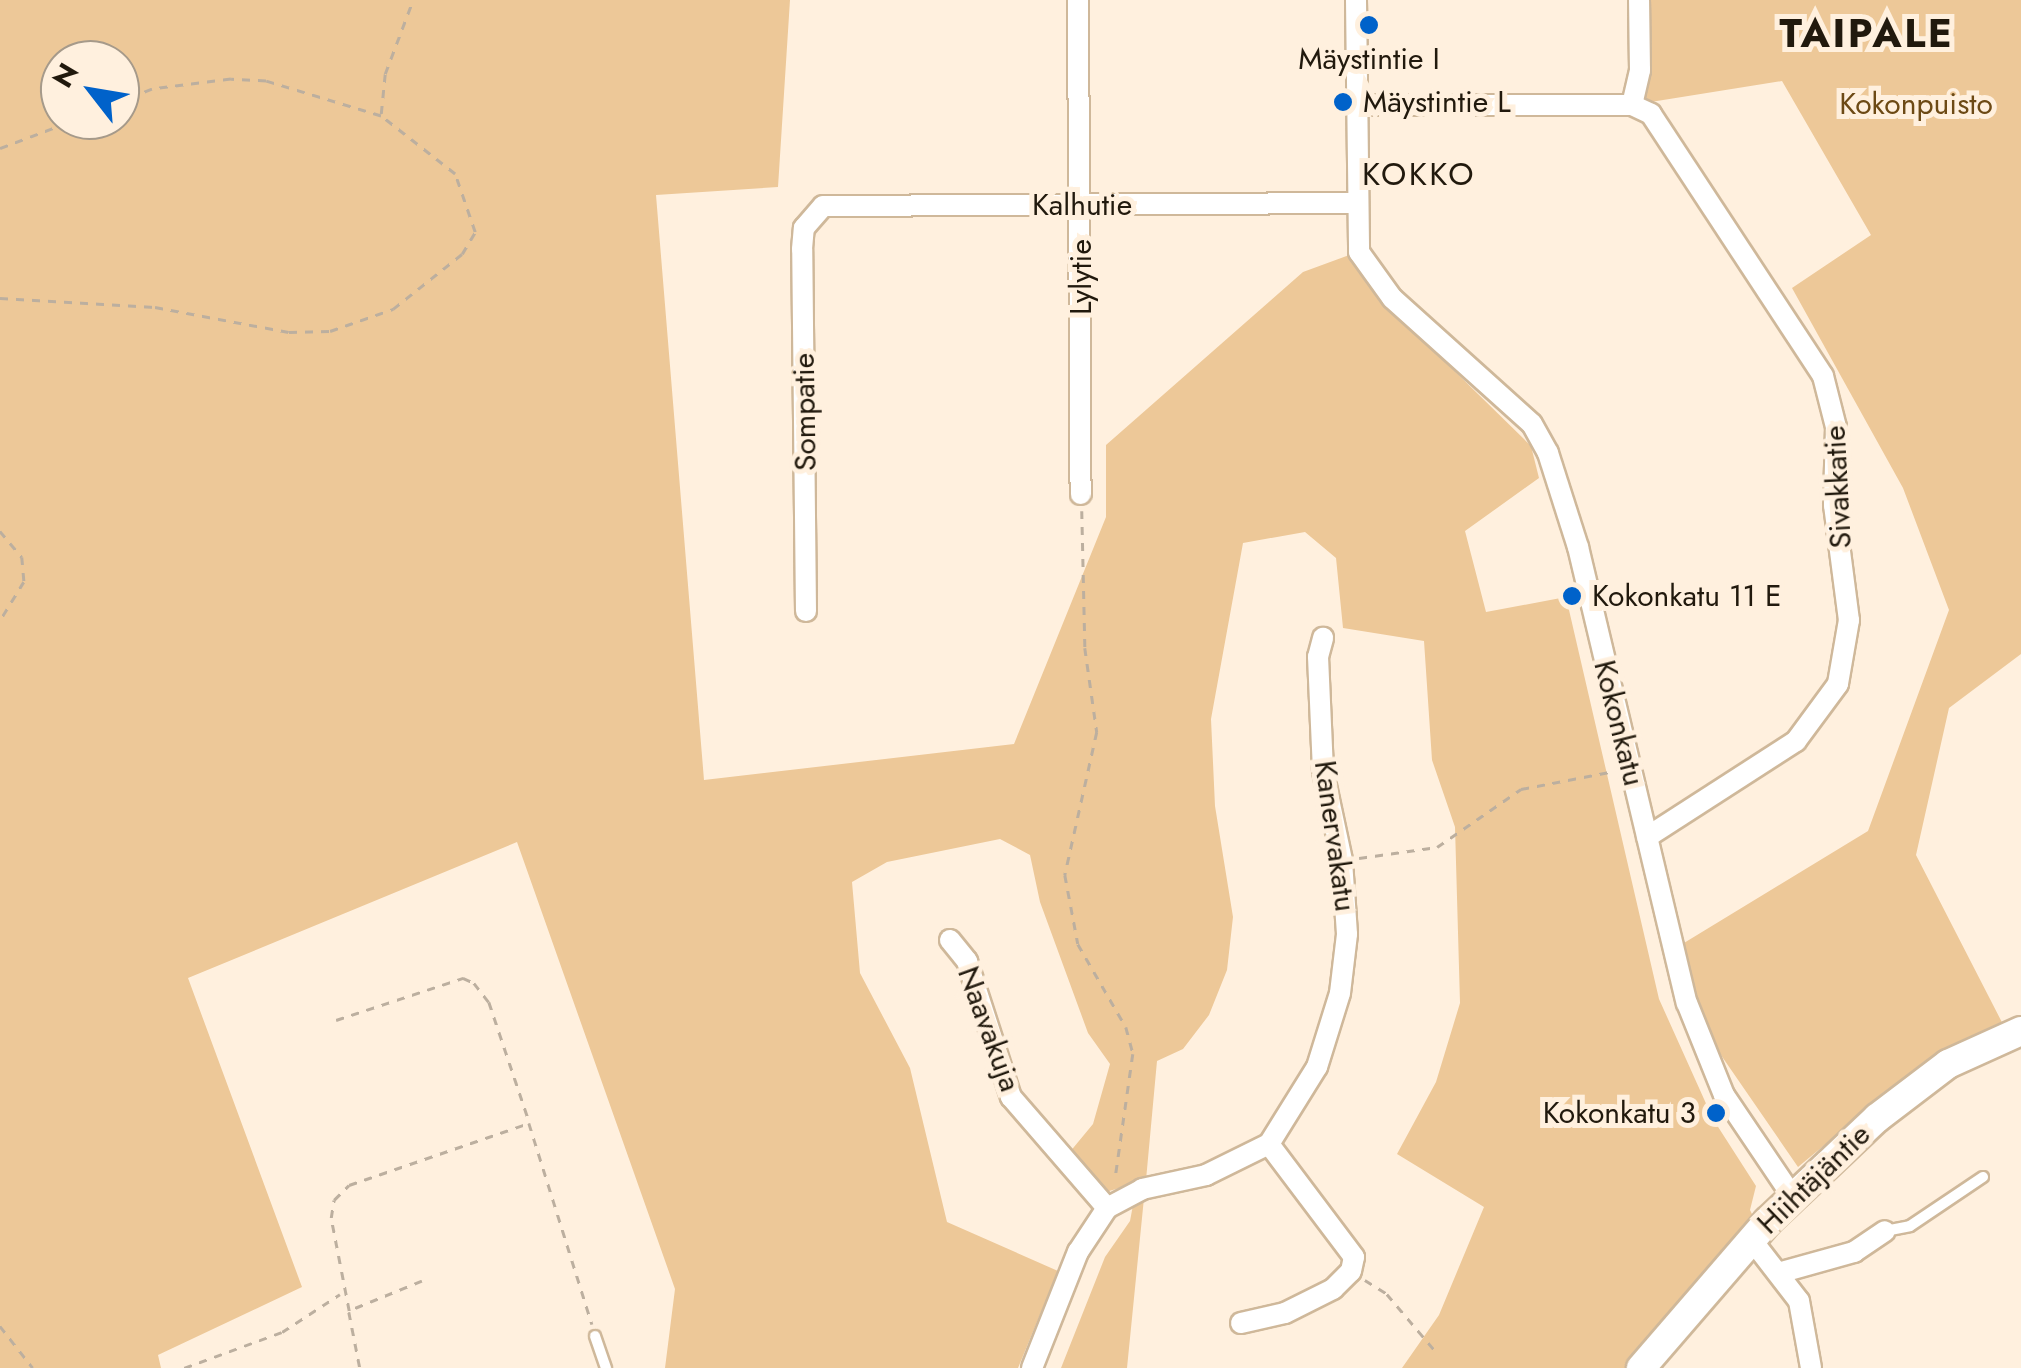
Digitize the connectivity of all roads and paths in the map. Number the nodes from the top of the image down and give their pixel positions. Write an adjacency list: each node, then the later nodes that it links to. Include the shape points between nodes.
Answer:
1 (413, 0): 8 (path, via 385,74)
2 (1078, 0): 12 (street, Lylytie)
3 (1356, 0): 6 (street, Kokonkatu)
4 (1638, 0): 7 (street, via 1640,70)
5 (140, 94): 8 (path, via 231,79 266,81)
6 (1357, 105): 7 (street); 11 (street, Kokonkatu)
7 (1632, 105): 21 (street, Sivakkatie, via 1661,125 1823,376 1836,427 1834,505 1850,620 1838,684 1812,726)
8 (381, 116): 14 (path, via 455,174 475,232 434,280 361,324 289,332 189,310)
9 (40, 133): 10 (path)
10 (0, 148)
11 (1356, 203): 12 (street, Kalhutie); 21 (street, Kokonkatu, via 1359,252 1392,298 1532,424 1548,452 1578,546)
12 (1081, 206): 13 (street, Kalhutie, via 835,201); 15 (street, Lylytie)
13 (812, 214): 17 (street, Sompatie, via 802,249)
14 (0, 298)
15 (1082, 494): 30 (path, via 1084,648 1098,732 1065,875 1078,944 1126,1027 1133,1054)
16 (0, 531): 18 (path, via 22,557 24,582)
17 (806, 611)
18 (0, 621)
19 (1323, 638): 22 (street, Kanervakatu, via 1323,772)
20 (1609, 772): 22 (path, via 1521,789 1436,847)
21 (1647, 837): 29 (street, Kokonkatu, via 1702,1048 1748,1136)
22 (1342, 860): 27 (street, Kanervakatu, via 1347,934 1340,993 1309,1084)
23 (950, 940): 30 (street, Naavakuja, via 967,961 1010,1096)
24 (336, 1020): 26 (path, via 463,978 474,983 488,1002)
25 (2021, 1031): 29 (street, Hiihtäjäntie, via 1914,1087)
26 (529, 1122): 36 (path, via 349,1185 334,1200 331,1218); 40 (path)
27 (1270, 1144): 30 (street, via 1206,1175); 33 (street, via 1349,1244)
28 (1983, 1177): 31 (lane, via 1910,1226)
29 (1792, 1196): 32 (street, Hiihtäjäntie)
30 (1114, 1204): 46 (street, via 1078,1252)
31 (1885, 1231): 34 (street, via 1854,1252)
32 (1752, 1239): 34 (street); 47 (street, Hiihtäjäntie)
33 (1351, 1271): 38 (street, via 1285,1313); 41 (path, via 1387,1294)
34 (1782, 1272): 48 (street, via 1799,1301)
35 (422, 1281): 37 (path)
36 (342, 1294): 37 (path); 43 (path, via 282,1332)
37 (349, 1311): 44 (path)
38 (1242, 1323)
39 (0, 1326): 42 (path)
40 (594, 1336): 45 (lane)
41 (1437, 1353)
42 (33, 1368)
43 (184, 1368)
44 (360, 1368)
45 (606, 1368)
46 (1032, 1368)
47 (1641, 1368)
48 (1811, 1368)

